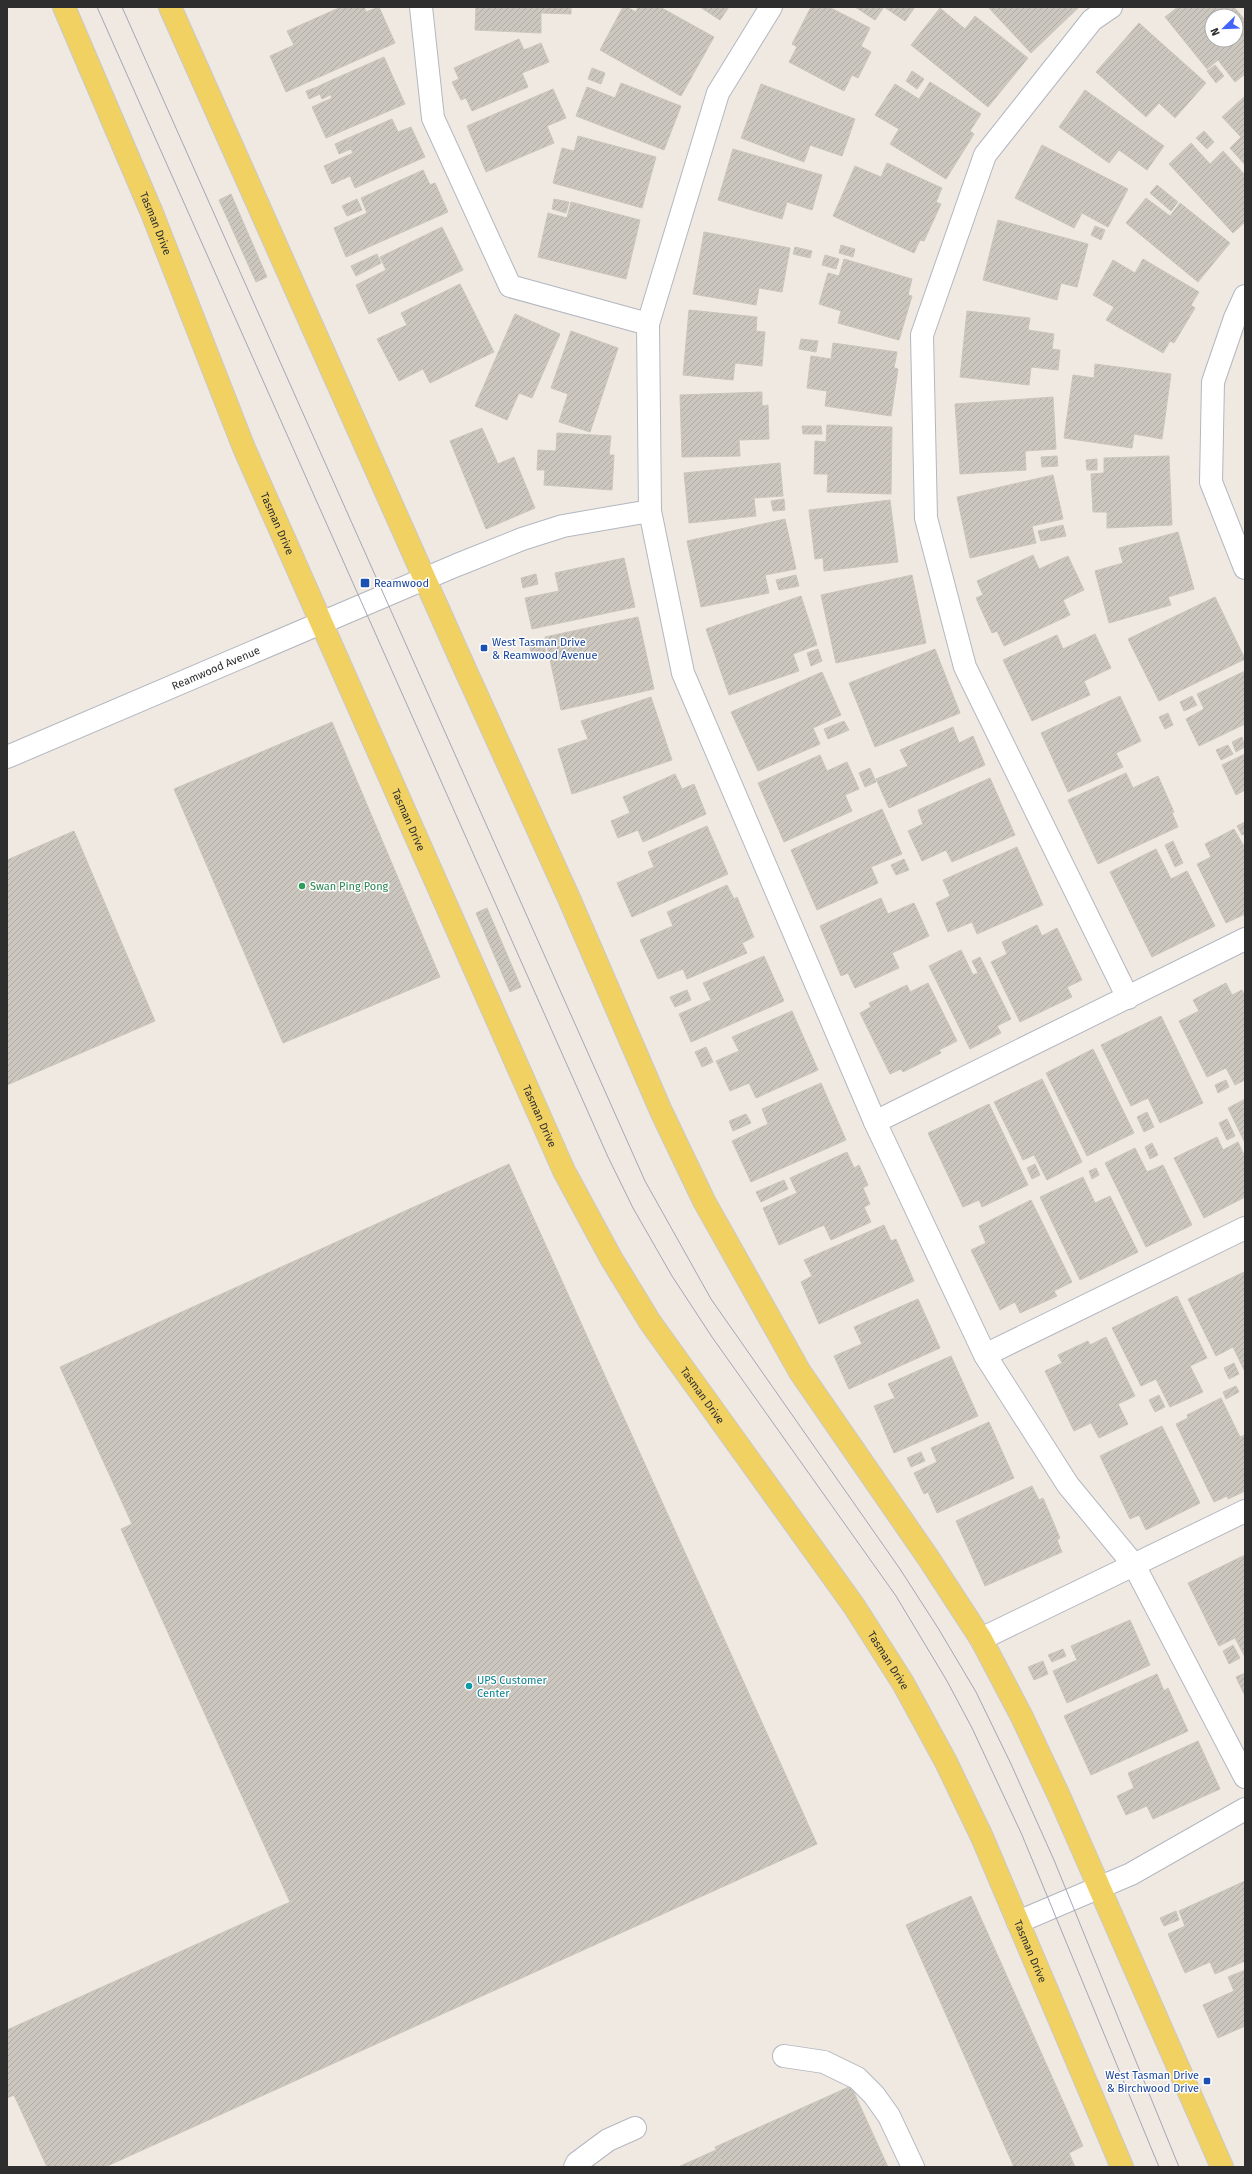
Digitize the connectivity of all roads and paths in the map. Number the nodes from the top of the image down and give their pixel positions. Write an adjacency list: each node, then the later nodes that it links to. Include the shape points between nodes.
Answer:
1 (64, 7): 11 (main road, Tasman Drive, via 152,213 244,448)
2 (170, 7): 10 (main road)
3 (421, 7): 7 (street, via 433,118 510,286)
4 (771, 7): 7 (street, via 718,93)
5 (1111, 7): 14 (street, via 1092,20 985,155 922,335 922,343 926,518 965,667)
6 (1245, 296): 9 (street, via 1213,382 1211,482)
7 (648, 324): 8 (street)
8 (650, 511): 10 (street, Reamwood Avenue, via 564,526 522,539); 15 (street, via 683,673)
9 (1245, 568)
10 (426, 579): 11 (street, Reamwood Avenue); 20 (main road, via 568,896 661,1112 704,1201 800,1372)
11 (321, 623): 12 (street, Reamwood Avenue); 24 (main road, Tasman Drive, via 558,1157 600,1238 650,1322 854,1606 903,1683 982,1837)
12 (7, 757)
13 (1245, 939): 14 (street)
14 (1128, 998): 15 (street)
15 (875, 1122): 17 (street)
16 (1245, 1228): 17 (street)
17 (985, 1355): 19 (street, via 1068,1485)
18 (1245, 1511): 19 (street)
19 (1134, 1565): 20 (street); 21 (street)
20 (981, 1639): 23 (main road, via 1022,1717)
21 (1245, 1777)
22 (1245, 1810): 23 (street, via 1131,1874)
23 (1098, 1888): 24 (street); 30 (main road)
24 (1018, 1922): 29 (main road, Tasman Drive)
25 (784, 2056): 28 (street, via 824,2062 857,2078 874,2095 889,2116)
26 (635, 2128): 27 (street, via 608,2140)
27 (575, 2167)
28 (912, 2167)
29 (1122, 2167)
30 (1222, 2167)

